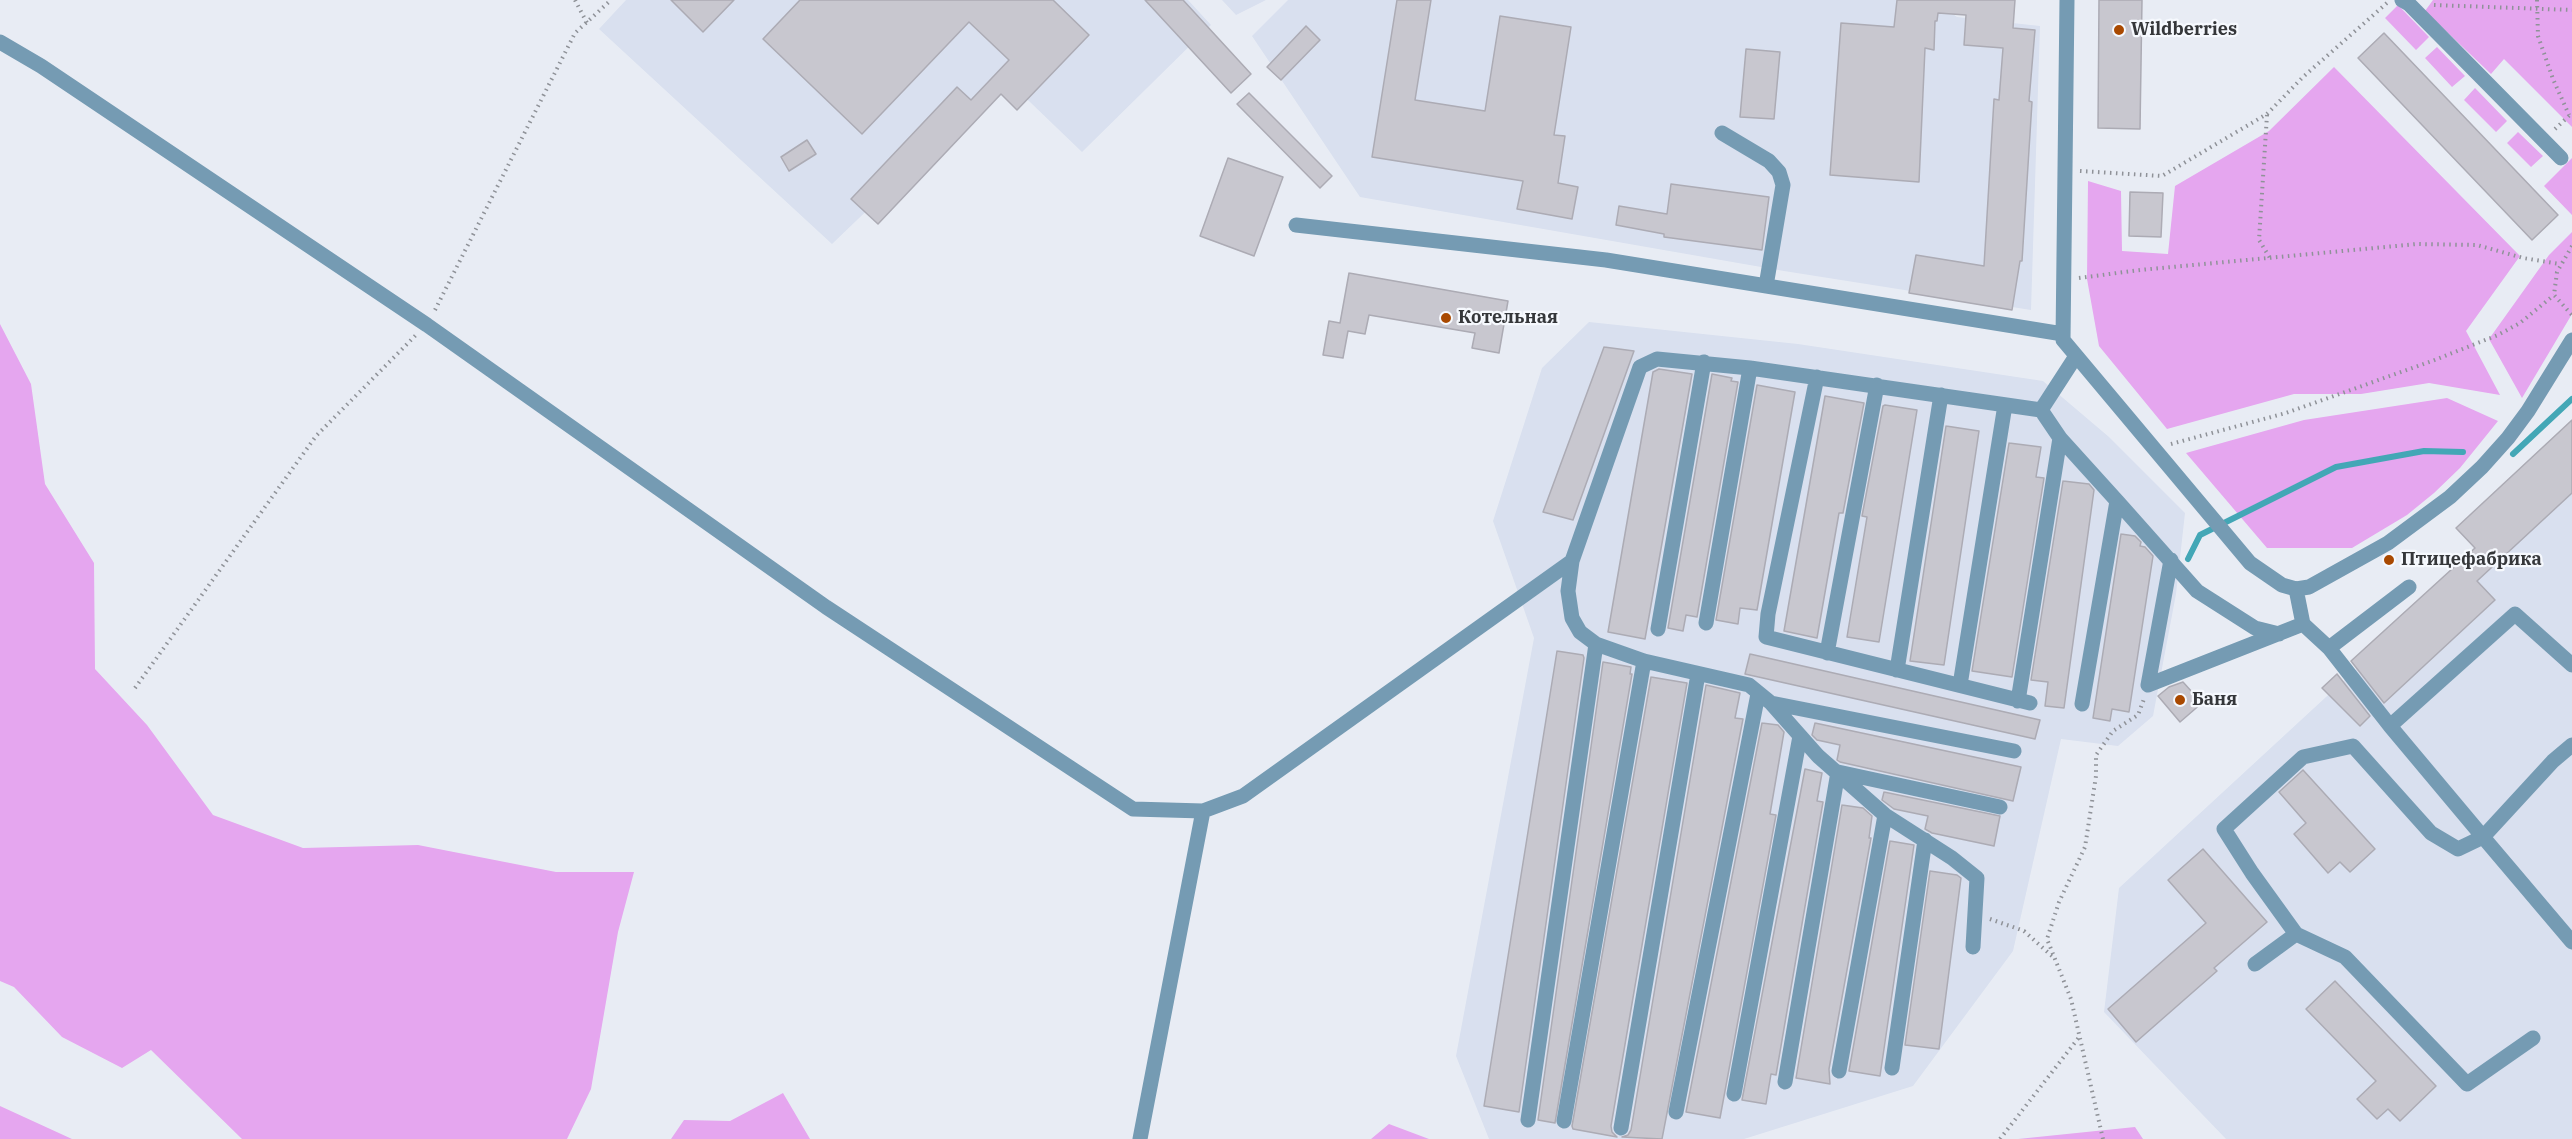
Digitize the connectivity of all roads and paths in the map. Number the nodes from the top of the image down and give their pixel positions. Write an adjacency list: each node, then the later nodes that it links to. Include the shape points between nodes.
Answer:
1 (575, 0): 9 (path)
2 (610, 0): 9 (path)
3 (2067, 0): 16 (street)
4 (2390, 0): 11 (path, via 2302,77)
5 (2537, 0): 7 (path)
6 (2406, 2): 7 (path); 14 (street)
7 (2536, 8): 8 (path); 12 (path, via 2538,36)
8 (2572, 10)
9 (587, 23): 25 (path, via 575,33)
10 (0, 42): 25 (street)
11 (2267, 114): 16 (path, via 2162,176); 19 (path, via 2259,240)
12 (2571, 114): 14 (path)
13 (1722, 133): 22 (street, via 1769,161 1784,185)
14 (2544, 141): 15 (street)
15 (2561, 158)
16 (2064, 170): 21 (street)
17 (1296, 225): 22 (street, via 1605,260)
18 (2572, 246): 20 (path)
19 (2270, 258): 20 (path, via 2427,244 2477,245); 21 (path)
20 (2560, 264): 23 (path)
21 (2063, 280): 26 (street)
22 (1766, 286): 26 (street)
23 (2554, 295): 24 (path); 37 (path, via 2498,335 2432,361 2286,413)
24 (2572, 315)
25 (427, 325): 56 (path, via 316,436); 65 (street, via 826,607 1133,809)
26 (2063, 337): 28 (street)
27 (2572, 340): 42 (street, via 2508,438 2450,497 2388,543 2309,587)
28 (2076, 356): 35 (street); 37 (street)
29 (1704, 362): 30 (street); 40 (street, via 1657,359 1640,367); 45 (street)
30 (1750, 368): 31 (street); 43 (street)
31 (1817, 377): 32 (street); 49 (street, via 1766,637)
32 (1877, 385): 33 (street); 49 (street)
33 (1941, 395): 34 (street); 52 (street)
34 (2005, 405): 35 (street); 55 (street)
35 (2041, 410): 36 (street)
36 (2060, 438): 38 (street); 55 (street, via 2024,702)
37 (2153, 449): 42 (street, via 2250,563 2282,585)
38 (2116, 501): 39 (street); 58 (street)
39 (2170, 560): 46 (street, via 2197,591 2254,628); 54 (street)
40 (1572, 561): 47 (street, via 1568,591 1572,618 1580,632); 65 (street, via 1243,796)
41 (2409, 588): 48 (street)
42 (2296, 589): 44 (street)
43 (1706, 622)
44 (2303, 624): 46 (street); 48 (street)
45 (1658, 629)
46 (2279, 634): 54 (street)
47 (1596, 644): 50 (street); 82 (street)
48 (2329, 648): 59 (street)
49 (1827, 653): 52 (street)
50 (1644, 661): 53 (street); 83 (street)
51 (2572, 665): 59 (street, via 2515,614)
52 (1897, 670): 55 (street)
53 (1698, 674): 57 (street, via 1749,685); 84 (street)
54 (2148, 684): 73 (path, via 2138,715 2113,731 2096,755 2085,847 2059,902 2047,939)
55 (1960, 685)
56 (135, 688)
57 (1765, 699): 60 (street); 62 (street); 81 (street)
58 (2082, 704)
59 (2390, 726): 67 (street)
60 (1800, 736): 63 (street); 80 (street)
61 (2572, 745): 67 (street)
62 (2014, 752)
63 (1838, 772): 64 (street); 66 (street); 79 (street)
64 (2000, 807)
65 (1203, 811): 85 (street)
66 (1885, 815): 68 (street); 78 (street)
67 (2483, 837): 70 (street, via 2458,849 2431,833 2353,746 2303,757 2224,829); 71 (street)
68 (1924, 840): 69 (street, via 1977,878); 77 (street)
69 (1975, 915): 72 (street); 73 (path, via 2024,931)
70 (2296, 934): 74 (street); 76 (street, via 2346,957 2467,1084)
71 (2572, 942)
72 (1973, 947)
73 (2055, 959): 75 (path)
74 (2255, 964)
75 (2081, 1036): 86 (path); 87 (path)
76 (2533, 1038)
77 (1893, 1068)
78 (1839, 1071)
79 (1785, 1082)
80 (1734, 1094)
81 (1676, 1112)
82 (1528, 1120)
83 (1564, 1121)
84 (1621, 1128)
85 (1140, 1139)
86 (2000, 1139)
87 (2103, 1139)

